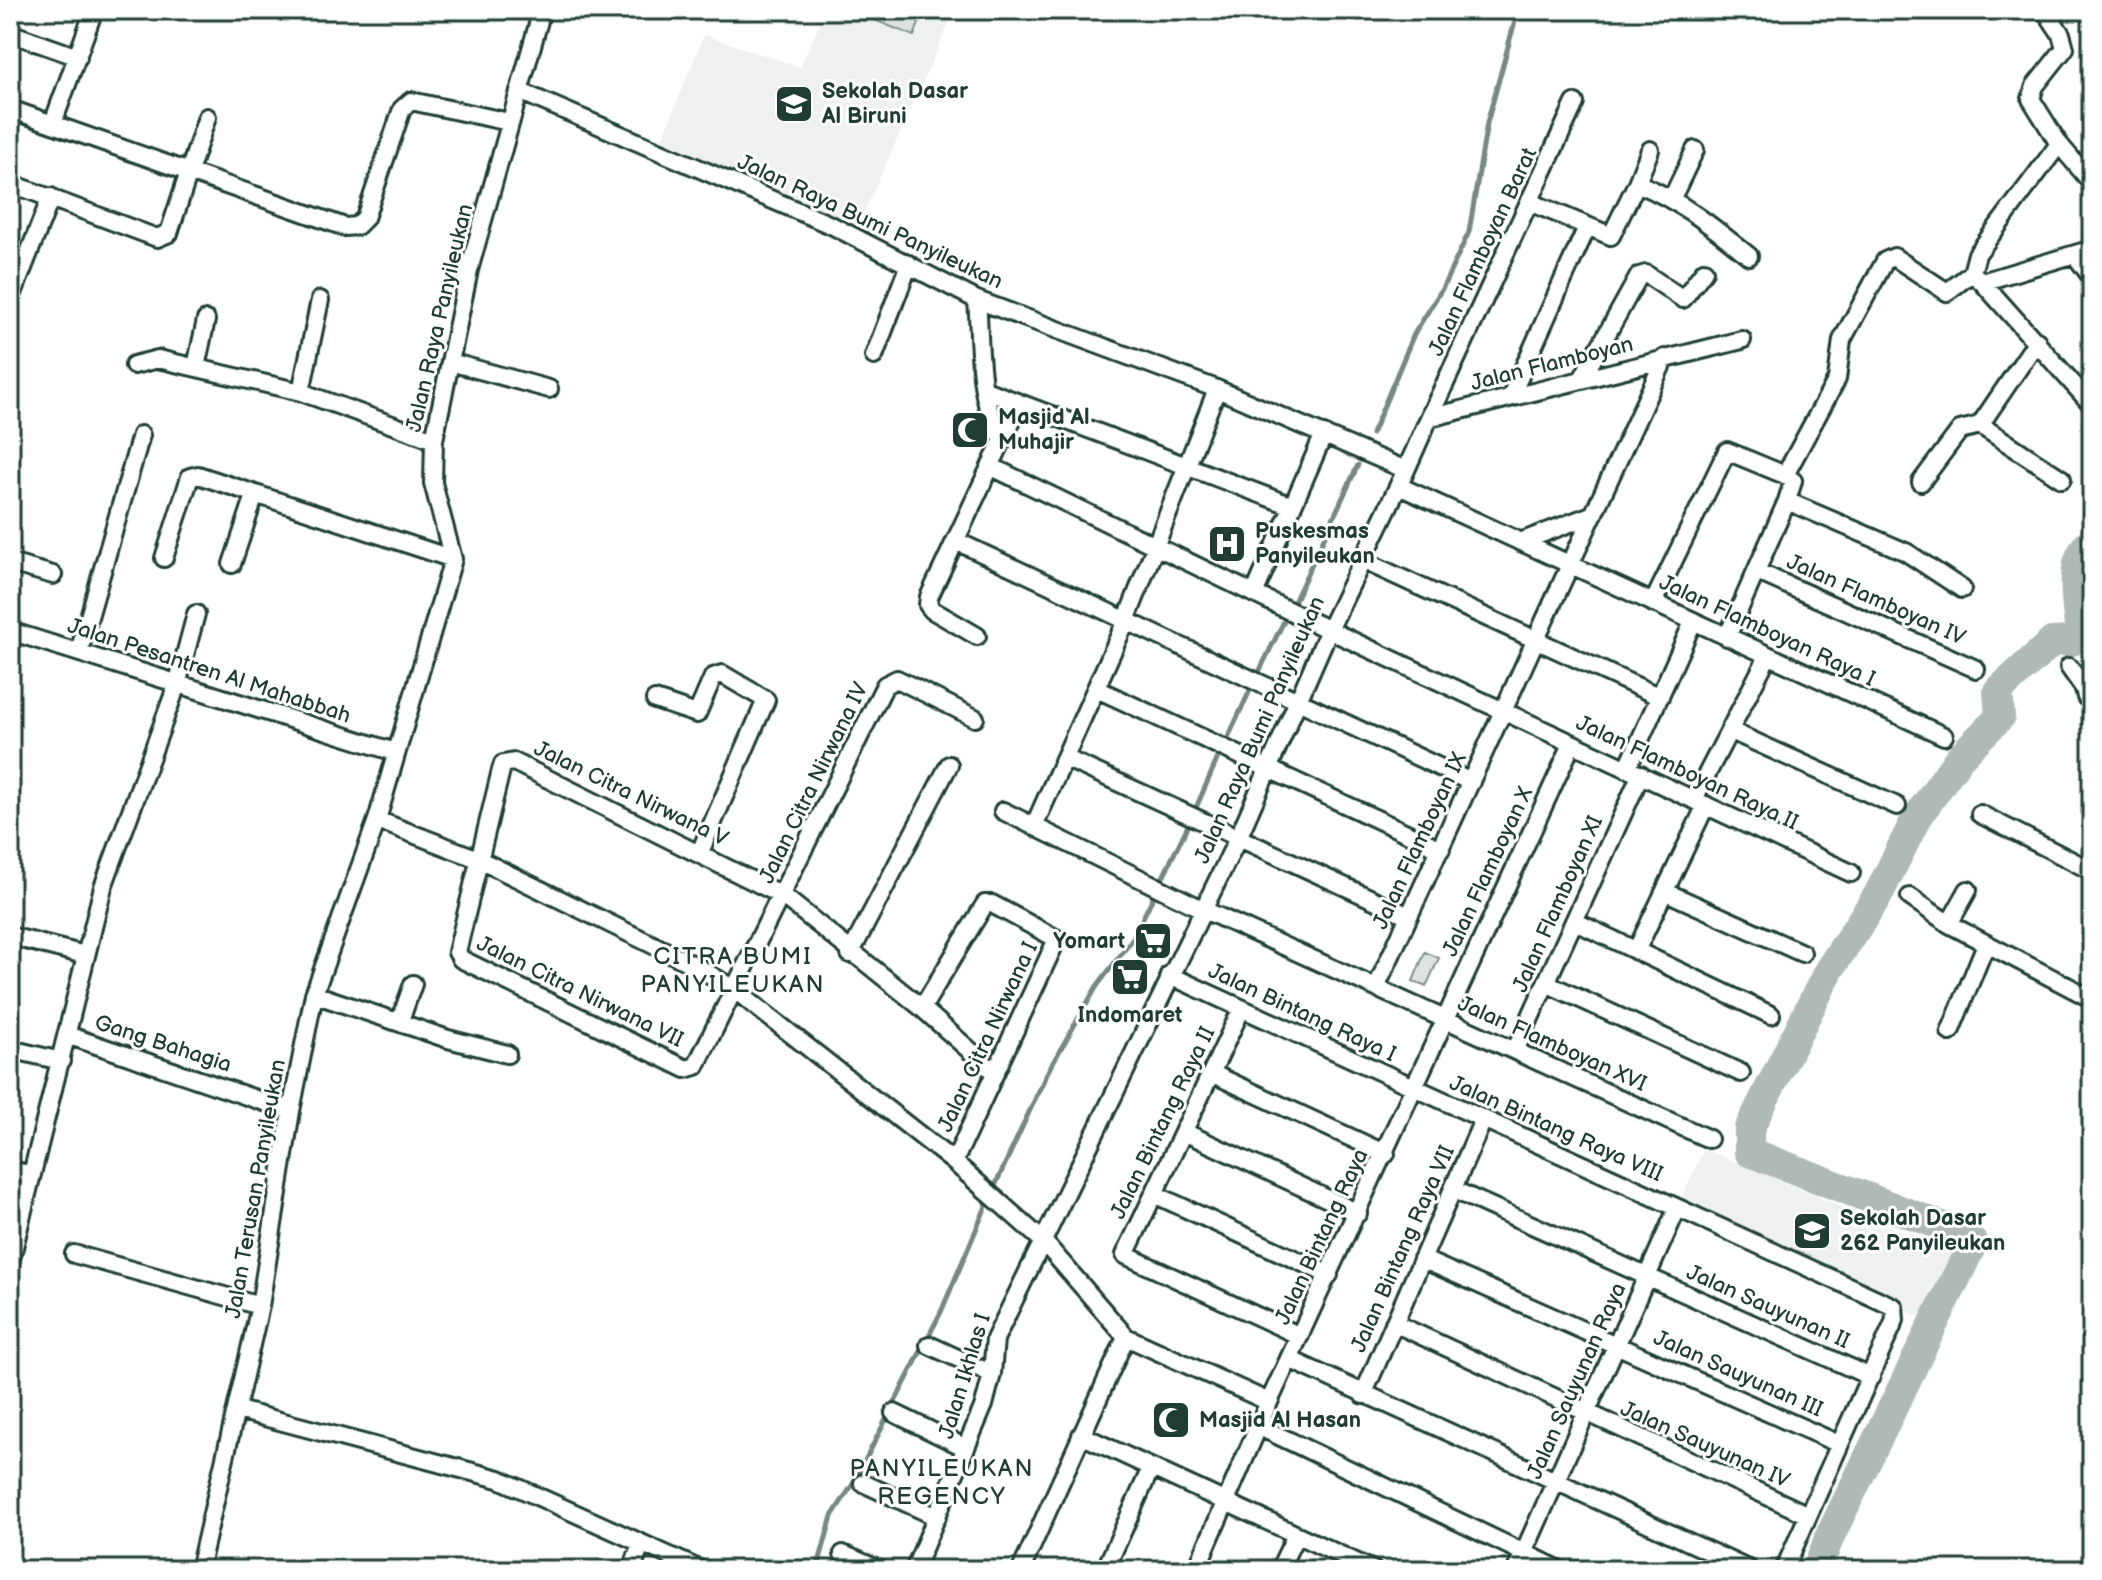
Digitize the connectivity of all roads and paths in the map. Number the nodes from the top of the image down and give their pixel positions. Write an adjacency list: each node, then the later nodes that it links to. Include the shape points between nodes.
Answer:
1 (94, 10): 5 (street)
2 (542, 10): 6 (street, Jalan Raya Panyileukan)
3 (2045, 10): 12 (street, via 2065,48 2031,99)
4 (10, 33): 5 (street)
5 (78, 57): 11 (street)
6 (519, 91): 10 (street, Jalan Raya Panyileukan); 26 (street, Jalan Raya Bumi Panyileukan, via 753,190)
7 (1575, 103): 21 (street, Jalan Flamboyan Barat)
8 (10, 109): 11 (street)
9 (207, 117): 15 (street)
10 (509, 122): 15 (street, via 411,101 365,218 357,226 345,227); 38 (street, Jalan Raya Panyileukan)
11 (53, 123): 15 (street)
12 (2059, 144): 18 (street); 28 (street, via 1977,254)
13 (1650, 150): 17 (street)
14 (1695, 150): 20 (street)
15 (190, 175): 19 (street, via 169,233 157,238)
16 (10, 183): 19 (street)
17 (1637, 183): 20 (street); 22 (street, via 1615,233)
18 (2092, 183)
19 (51, 197): 32 (street)
20 (1672, 198): 25 (street)
21 (1530, 202): 22 (street); 49 (street, Jalan Flamboyan Barat)
22 (1587, 227): 46 (street)
23 (2092, 249): 24 (street)
24 (2075, 255): 28 (street); 29 (street)
25 (1749, 256)
26 (909, 264): 31 (street, Jalan Raya Bumi Panyileukan); 36 (street)
27 (1704, 271): 41 (street, via 1683,299 1646,274 1636,278)
28 (1977, 278): 35 (street); 57 (street, via 1947,292 1894,257 1885,261 1840,344 1837,379)
29 (2092, 278)
30 (320, 300): 45 (street)
31 (977, 300): 43 (street, Jalan Raya Bumi Panyileukan); 44 (street)
32 (10, 301)
33 (206, 320): 40 (street)
34 (1742, 340): 37 (street, Jalan Flamboyan)
35 (2037, 341): 48 (street); 50 (street)
36 (874, 356)
37 (1665, 358): 41 (street, Jalan Flamboyan); 64 (street, Jalan Flamboyan IX)
38 (450, 362): 42 (street); 53 (street, Jalan Raya Panyileukan)
39 (134, 365): 40 (street, via 158,359)
40 (196, 367): 45 (street)
41 (1583, 377): 46 (street, Jalan Flamboyan)
42 (549, 389)
43 (1217, 389): 51 (street, Jalan Raya Bumi Panyileukan); 56 (street)
44 (985, 390): 47 (street); 54 (street, via 993,425)
45 (301, 392): 53 (street)
46 (1511, 396): 49 (street, Jalan Flamboyan)
47 (1019, 405): 54 (street); 56 (street)
48 (2092, 405)
49 (1429, 418): 58 (street)
50 (1980, 425): 59 (street); 60 (street, via 1960,430)
51 (1324, 434): 58 (street, Jalan Raya Bumi Panyileukan); 63 (street)
52 (141, 435): 87 (street)
53 (434, 440): 69 (street, Jalan Raya Panyileukan, via 433,483)
54 (1004, 440): 55 (street)
55 (992, 467): 65 (street); 67 (street, Jalan Flamboyan Raya II)
56 (1188, 467): 63 (street); 67 (street)
57 (1785, 475): 62 (street, via 1793,481); 78 (street, via 1727,451)
58 (1402, 478): 66 (street, Jalan Flamboyan Raya I); 70 (street, Jalan Raya Bumi Panyileukan)
59 (2062, 479)
60 (1921, 482)
61 (255, 495): 68 (street, via 198,475 190,477); 69 (street); 72 (street)
62 (1787, 501): 74 (street); 76 (street, via 1906,552)
63 (1292, 506): 77 (street)
64 (1594, 514): 66 (street); 73 (street, Jalan Flamboyan IX)
65 (956, 541): 80 (street); 84 (street, via 928,605)
66 (1520, 542): 73 (street, Jalan Flamboyan Raya I)
67 (1154, 546): 77 (street, Jalan Flamboyan Raya II); 80 (street)
68 (164, 558)
69 (453, 559): 102 (street)
70 (1362, 560): 82 (street, Jalan Raya Bumi Panyileukan); 86 (street)
71 (10, 563): 75 (street)
72 (232, 564)
73 (1570, 566): 78 (street, Jalan Flamboyan Raya I); 86 (street, Jalan Flamboyan IX)
74 (1758, 572): 85 (street); 90 (street, Jalan Flamboyan IV)
75 (53, 575)
76 (1962, 589)
77 (1254, 594): 82 (street, Jalan Flamboyan Raya II)
78 (1653, 603): 81 (street, Jalan Flamboyan Raya I)
79 (196, 614): 91 (street)
80 (1126, 621): 92 (street); 96 (street)
81 (1693, 622): 85 (street, Jalan Flamboyan Raya I); 93 (street, Jalan Flamboyan XI)
82 (1329, 630): 96 (street, Jalan Raya Bumi Panyileukan); 97 (street, Jalan Flamboyan Raya II)
83 (10, 631): 87 (street, Jalan Pesantren Al Mahabbah)
84 (977, 636)
85 (1727, 637): 88 (street, Jalan Flamboyan Raya I)
86 (1537, 640): 93 (street); 97 (street, Jalan Flamboyan IX)
87 (79, 652): 91 (street, Jalan Pesantren Al Mahabbah)
88 (1768, 656): 99 (street); 100 (street, Jalan Flamboyan Raya I)
89 (2069, 667): 95 (street)
90 (1976, 669)
91 (177, 685): 102 (street, Jalan Pesantren Al Mahabbah); 133 (street, via 103,887)
92 (1097, 689): 103 (street); 105 (street)
93 (1660, 697): 106 (street, Jalan Flamboyan XI)
94 (655, 700): 116 (street, via 697,714 713,677 722,674 765,699)
95 (2092, 700)
96 (1298, 702): 105 (street, Jalan Raya Bumi Panyileukan); 107 (street)
97 (1504, 712): 101 (street, Jalan Flamboyan Raya II); 107 (street, Jalan Flamboyan IX)
98 (975, 718): 122 (street, Jalan Citra Nirwana IV, via 897,679 885,685)
99 (1731, 731): 108 (street); 109 (street)
100 (1944, 736)
101 (1572, 744): 106 (street, Jalan Flamboyan Raya II); 144 (street, Jalan Flamboyan X)
102 (395, 752): 112 (street)
103 (1065, 758): 113 (street); 114 (street)
104 (949, 765): 132 (street)
105 (1269, 768): 114 (street, Jalan Raya Bumi Panyileukan); 115 (street)
106 (1634, 772): 108 (street, Jalan Flamboyan Raya II); 126 (street, Jalan Flamboyan XI)
107 (1471, 782): 115 (street, Jalan Flamboyan IX)
108 (1700, 802): 119 (street, Jalan Flamboyan Raya II); 121 (street)
109 (1897, 806)
110 (1003, 811): 113 (street, Jalan Flamboyan XVI)
111 (1980, 814): 118 (street)
112 (377, 820): 117 (street); 139 (street, Jalan Terusan Panyileukan)
113 (1034, 826): 124 (street, Jalan Flamboyan XVI)
114 (1238, 838): 124 (street, Jalan Raya Bumi Panyileukan); 125 (street)
115 (1441, 849): 125 (street, Jalan Flamboyan IX)
116 (700, 852): 117 (street, Jalan Citra Nirwana V, via 507,761); 122 (street, Jalan Citra Nirwana V)
117 (478, 859): 138 (street); 138 (street, Jalan Citra Nirwana VII, via 457,952 461,959 686,1069 696,1066)
118 (2092, 871)
119 (1851, 873)
120 (1968, 890): 127 (street)
121 (1666, 892): 130 (street); 131 (street)
122 (783, 896): 132 (street, Jalan Citra Nirwana V); 138 (street, Jalan Citra Nirwana IV)
123 (1910, 897): 127 (street)
124 (1202, 909): 134 (street, Jalan Raya Bumi Panyileukan); 137 (street, Jalan Flamboyan XVI)
125 (1409, 916): 137 (street, Jalan Flamboyan IX)
126 (1574, 921): 130 (street); 135 (street, Jalan Flamboyan XI)
127 (1949, 924): 129 (street)
128 (10, 936): 133 (street)
129 (1986, 944): 140 (street); 146 (street)
130 (1636, 951): 143 (street)
131 (1802, 953)
132 (850, 954): 141 (street, Jalan Citra Nirwana V)
133 (85, 955): 147 (street)
134 (1169, 975): 142 (street, Jalan Bintang Raya I); 168 (street, Jalan Raya Bumi Panyileukan)
135 (1546, 983): 149 (street, Jalan Flamboyan XI); 154 (street)
136 (413, 984): 145 (street)
137 (1376, 988): 144 (street, Jalan Flamboyan XVI)
138 (735, 990): 161 (street)
139 (314, 994): 145 (street); 156 (street, Jalan Terusan Panyileukan)
140 (2092, 999)
141 (922, 1008): 152 (street, Jalan Citra Nirwana V); 152 (street, Jalan Citra Nirwana I, via 985,904 1057,939)
142 (1241, 1010): 153 (street, Jalan Bintang Raya II); 155 (street, Jalan Bintang Raya I)
143 (1771, 1015)
144 (1445, 1019): 149 (street, Jalan Flamboyan XVI); 155 (street, Jalan Flamboyan X)
145 (400, 1021): 150 (street)
146 (1950, 1032)
147 (67, 1035): 151 (street); 156 (street, Gang Bahagia)
148 (10, 1049): 151 (street)
149 (1515, 1051): 159 (street, Jalan Flamboyan XVI)
150 (507, 1054)
151 (61, 1061): 163 (street)
152 (993, 1071): 161 (street, Jalan Citra Nirwana I)
153 (1211, 1073): 158 (street, Jalan Bintang Raya II); 160 (street)
154 (1741, 1073)
155 (1416, 1090): 157 (street, Jalan Bintang Raya VIII); 160 (street, Jalan Bintang Raya)
156 (291, 1111): 174 (street, Jalan Terusan Panyileukan)
157 (1483, 1120): 164 (street, Jalan Bintang Raya VII); 166 (street, Jalan Bintang Raya VIII)
158 (1184, 1132): 165 (street, Jalan Bintang Raya II); 167 (street)
159 (1709, 1139)
160 (1386, 1154): 167 (street, Jalan Bintang Raya)
161 (954, 1162): 168 (street)
162 (10, 1170): 163 (street)
163 (29, 1174): 171 (street)
164 (1454, 1190): 170 (street, Jalan Bintang Raya VII); 173 (street, Jalan Sauyunan II)
165 (1154, 1194): 172 (street); 176 (street, Jalan Bintang Raya II, via 1125,1255)
166 (1677, 1209): 173 (street, Jalan Sauyunan Raya); 182 (street, Jalan Bintang Raya VIII, via 1894,1307 1895,1320)
167 (1358, 1213): 172 (street, Jalan Bintang Raya)
168 (1043, 1241): 177 (street); 181 (street, Jalan Ikhlas I, via 995,1339)
169 (74, 1254): 174 (street)
170 (1422, 1259): 175 (street, Jalan Bintang Raya VII); 178 (street, Jalan Sauyunan III)
171 (10, 1260)
172 (1329, 1275): 176 (street, Jalan Bintang Raya)
173 (1648, 1278): 178 (street, Jalan Sauyunan Raya); 182 (street, Jalan Sauyunan II)
174 (260, 1306): 185 (street, Jalan Terusan Panyileukan)
175 (1394, 1323): 183 (street, Jalan Bintang Raya VII); 187 (street, Jalan Sauyunan IV)
176 (1300, 1336): 180 (street, Jalan Bintang Raya)
177 (1126, 1337): 184 (street); 189 (street)
178 (1618, 1344): 187 (street, Jalan Sauyunan Raya); 190 (street, Jalan Sauyunan III)
179 (929, 1345): 181 (street)
180 (1289, 1359): 183 (street); 184 (street, Jalan Bintang Raya)
181 (992, 1374): 191 (street, Jalan Ikhlas I)
182 (1871, 1377): 190 (street)
183 (1363, 1395): 193 (street)
184 (1269, 1402): 188 (street)
185 (238, 1410): 199 (street, via 499,1479); 203 (street, Jalan Terusan Panyileukan)
186 (894, 1413): 191 (street)
187 (1585, 1414): 193 (street, Jalan Sauyunan Raya); 196 (street, Jalan Sauyunan IV)
188 (1260, 1427): 195 (street); 200 (street)
189 (1081, 1435): 192 (street); 208 (street)
190 (1839, 1444): 196 (street)
191 (966, 1448): 197 (street, Jalan Ikhlas I)
192 (1151, 1468): 195 (street); 209 (street)
193 (1555, 1481): 200 (street, Jalan Sauyunan Raya); 215 (street)
194 (863, 1483): 197 (street)
195 (1226, 1502): 198 (street); 210 (street)
196 (1808, 1515): 216 (street)
197 (937, 1517): 207 (street, Jalan Ikhlas I)
198 (1296, 1535): 202 (street); 211 (street)
199 (641, 1544): 204 (street); 205 (street)
200 (1524, 1553): 213 (street, Jalan Sauyunan Raya); 214 (street)
201 (843, 1554): 206 (street)
202 (1355, 1566): 212 (street)
203 (199, 1570)
204 (632, 1570)
205 (701, 1570)
206 (880, 1570)
207 (914, 1570)
208 (1021, 1570)
209 (1105, 1570)
210 (1196, 1570)
211 (1279, 1570)
212 (1373, 1570)
213 (1516, 1570)
214 (1560, 1570)
215 (1750, 1570)
216 (1784, 1570)

